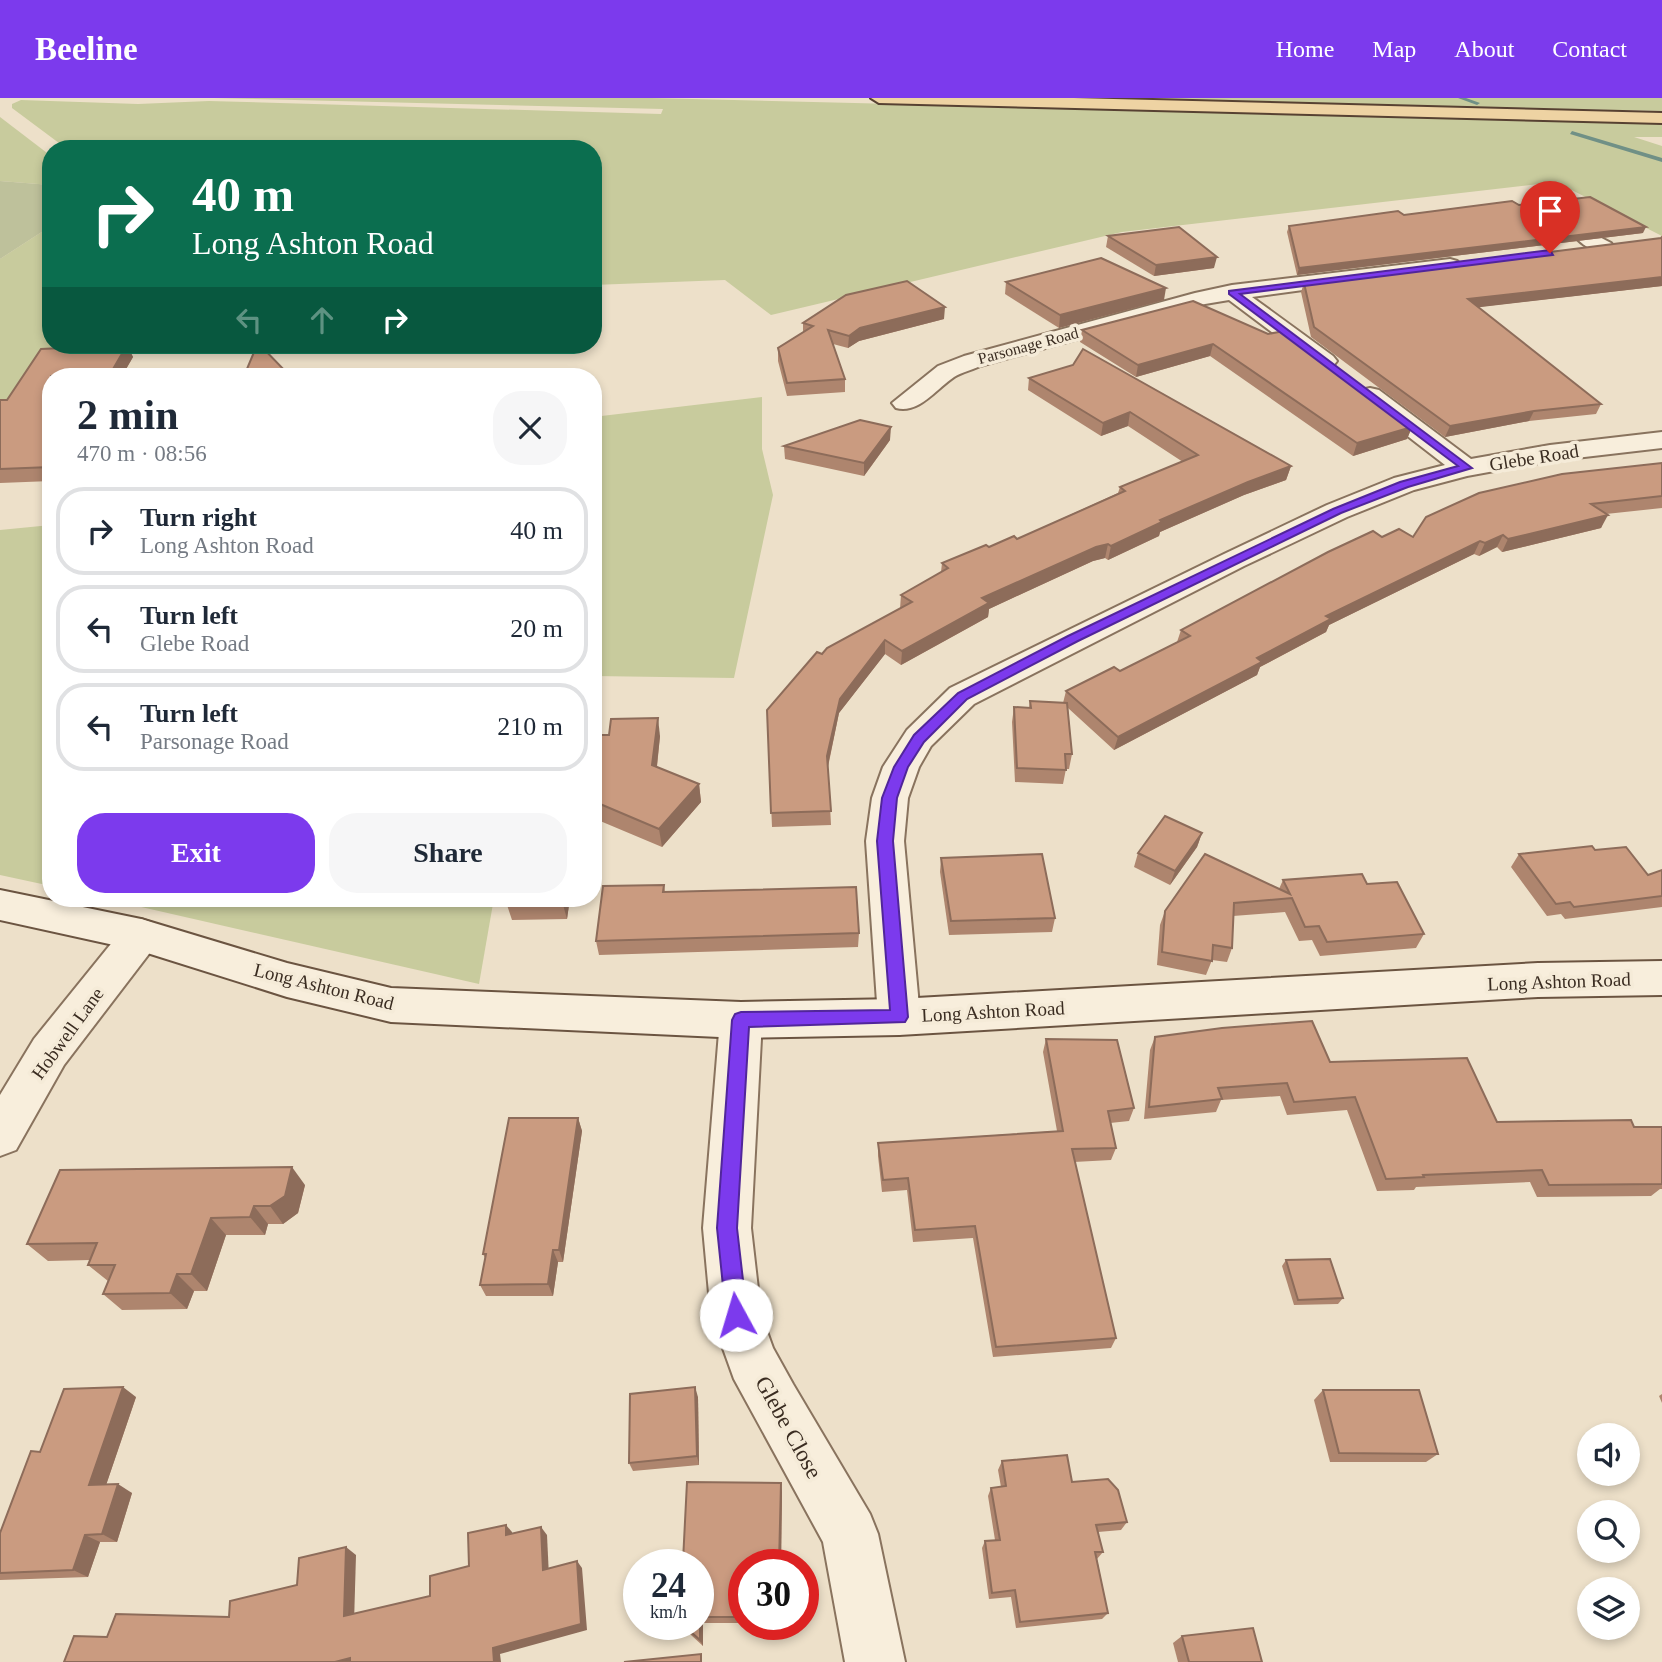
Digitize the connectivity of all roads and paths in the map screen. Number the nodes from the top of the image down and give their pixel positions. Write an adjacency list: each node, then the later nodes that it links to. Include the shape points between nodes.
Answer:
1 (879, 98): 2 (main road)
2 (1662, 118)
3 (1580, 243): 4 (street)
4 (1626, 244)
5 (1465, 263): 6 (street, Parsonage Road)
6 (1232, 292): 7 (street, Parsonage Road, via 937,366); 9 (street)
7 (905, 403)
8 (1662, 440): 9 (street, Glebe Road)
9 (1466, 468): 13 (street, Glebe Road, via 1404,484 1337,511 1001,675 962,696 940,716 901,767 890,798 885,841)
10 (0, 905): 11 (street, Long Ashton Road)
11 (141, 935): 14 (street, Long Ashton Road, via 287,980 391,1004); 15 (street, Hobwell Lane, via 49,1052)
12 (1662, 978): 13 (street, Long Ashton Road, via 1538,980)
13 (899, 1017): 14 (street, Long Ashton Road)
14 (741, 1020): 16 (street, Glebe Close, via 727,1228 736,1315 774,1403 850,1534)
15 (0, 1136)
16 (875, 1662)

